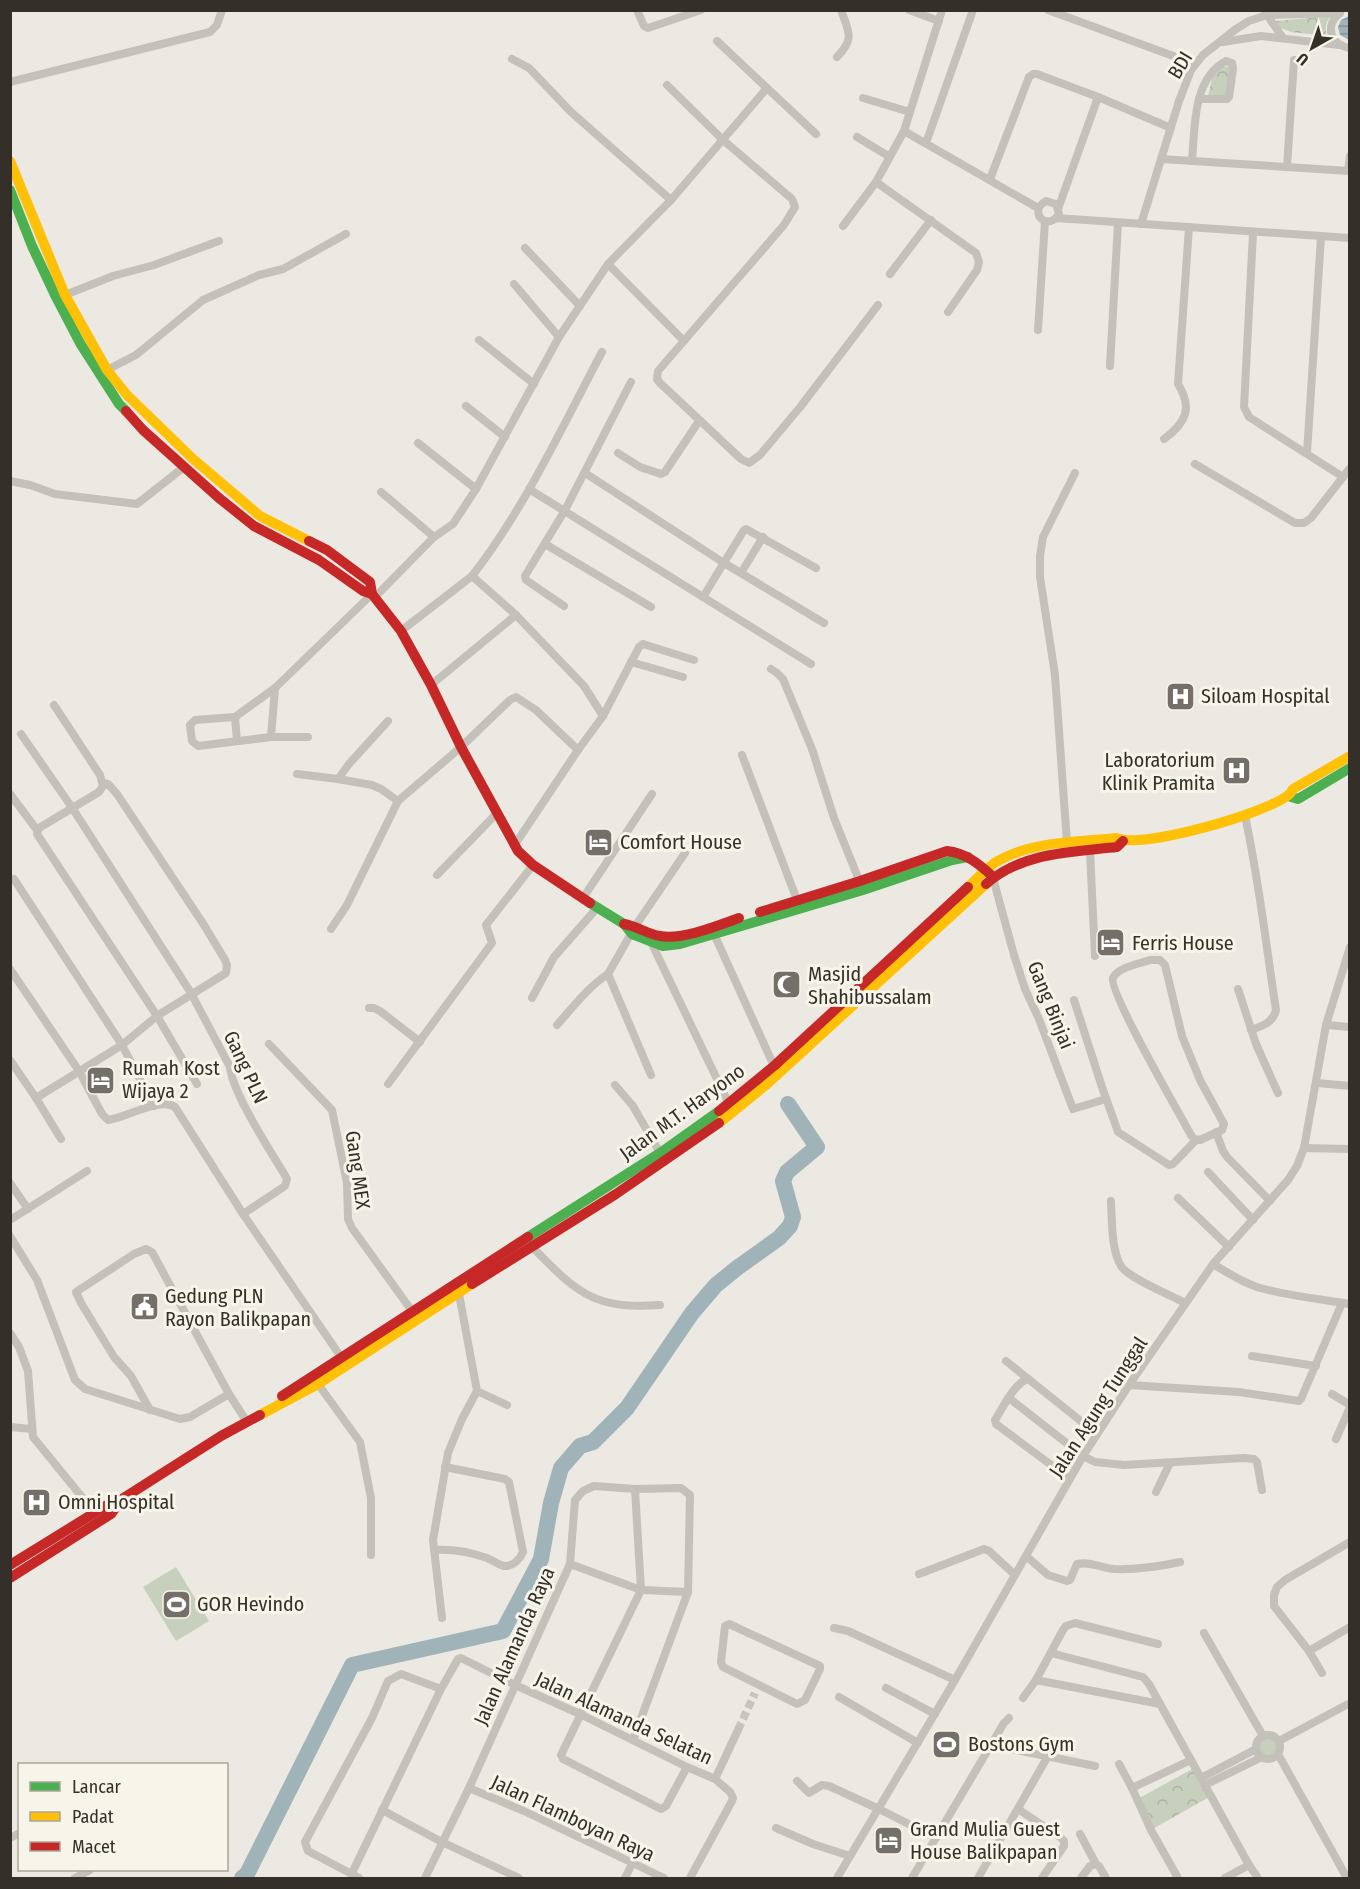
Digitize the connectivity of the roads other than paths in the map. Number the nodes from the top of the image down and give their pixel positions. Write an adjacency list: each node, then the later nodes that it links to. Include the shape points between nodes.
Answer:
1 (222, 10): 21 (street, via 210,32)
2 (637, 10): 3 (street, via 648,28)
3 (701, 10)
4 (841, 10): 17 (street, via 850,34 846,48)
5 (909, 10): 11 (street)
6 (942, 10): 11 (street)
7 (973, 10): 33 (street)
8 (1048, 10): 20 (street)
9 (1341, 11): 10 (street); 15 (street, via 1330,30)
10 (1266, 13): 12 (street); 14 (street, via 1236,29)
11 (939, 21): 27 (street)
12 (1282, 38): 14 (street, BDI, via 1261,36); 15 (street, BDI)
13 (717, 40): 23 (street)
14 (1222, 42): 20 (street, BDI)
15 (1339, 45): 16 (street, BDI)
16 (1350, 48)
17 (837, 57)
18 (512, 59): 44 (street, via 529,68)
19 (1294, 60): 39 (street)
20 (1196, 63): 28 (street, BDI)
21 (10, 82)
22 (667, 85): 32 (street)
23 (767, 88): 30 (street); 32 (street)
24 (1098, 97): 28 (street); 41 (street, via 1037,74 1029,77); 46 (street)
25 (863, 98): 27 (street)
26 (1199, 99): 26 (street, via 1212,70 1226,61 1232,63 1230,98); 38 (street)
27 (910, 112): 29 (street)
28 (1171, 128): 36 (street, BDI)
29 (904, 130): 33 (street); 35 (street)
30 (816, 134)
31 (857, 137): 35 (street)
32 (723, 140): 44 (street); 70 (street, via 792,199 795,207 784,225)
33 (926, 143): 41 (street)
34 (1350, 156): 40 (street)
35 (890, 157): 42 (street)
36 (1161, 159): 38 (street); 51 (street, BDI)
37 (10, 161): 63 (main road)
38 (1192, 161): 39 (street)
39 (1287, 167): 40 (street)
40 (1349, 171)
41 (990, 179): 45 (street)
42 (876, 182): 48 (street); 52 (street)
43 (10, 190): 73 (main road, via 56,297 80,343)
44 (671, 200): 60 (street)
45 (1038, 208): 46 (street, via 1046,201 1056,204); 49 (street)
46 (1058, 209): 47 (street)
47 (1056, 218): 49 (street); 50 (street)
48 (931, 220): 61 (street); 66 (street, via 976,253 979,262)
49 (1045, 221): 67 (street)
50 (1118, 223): 51 (street); 72 (street)
51 (1140, 224): 53 (street)
52 (843, 226)
53 (1189, 227): 54 (street); 79 (street, via 1178,384 1187,405 1175,431)
54 (1253, 232): 56 (street); 82 (street, via 1244,407 1249,417)
55 (346, 234): 73 (street, via 284,268 203,300 136,355)
56 (1321, 237): 57 (street); 82 (street)
57 (1350, 238)
58 (219, 241): 63 (street)
59 (525, 248): 65 (street)
60 (608, 264): 65 (street); 70 (street)
61 (890, 274)
62 (514, 284): 68 (street)
63 (65, 295): 73 (main road)
64 (878, 305): 77 (street, via 801,406 753,461 741,459)
65 (580, 306): 68 (street)
66 (948, 312)
67 (1038, 330)
68 (560, 337): 75 (street)
69 (480, 340): 75 (street)
70 (684, 341): 77 (street, via 658,371 657,380)
71 (602, 352): 91 (street)
72 (1110, 366)
73 (103, 372): 84 (main road, via 119,405); 101 (main road, via 192,458 260,516 327,550 370,582)
74 (632, 382): 86 (street)
75 (534, 384): 78 (street)
76 (466, 406): 78 (street)
77 (699, 421): 81 (street, via 661,474)
78 (505, 437): 90 (street)
79 (1164, 439)
80 (418, 443): 90 (street)
81 (618, 453)
82 (1307, 453): 88 (street)
83 (1195, 464): 88 (street, via 1295,523 1311,518)
84 (184, 467): 89 (street, via 141,502 133,504 55,494); 101 (main road, via 254,526 319,560)
85 (1350, 468): 88 (street)
86 (585, 473): 93 (street); 97 (street)
87 (1075, 473): 140 (street, via 1043,537 1040,556 1055,675)
88 (1343, 477)
89 (10, 481)
90 (476, 489): 94 (street, via 453,524)
91 (529, 489): 93 (street); 100 (street)
92 (381, 492): 94 (street)
93 (566, 510): 96 (street); 102 (street)
94 (434, 537): 101 (street)
95 (763, 537): 97 (street, via 744,530); 98 (street); 99 (street)
96 (545, 544): 103 (street, via 525,578); 104 (street)
97 (724, 563): 99 (street); 102 (street)
98 (816, 567)
99 (741, 573): 106 (street)
100 (472, 576): 105 (street); 107 (street)
101 (374, 596): 107 (main road); 114 (street)
102 (703, 597): 110 (street)
103 (564, 606)
104 (651, 607)
105 (516, 615): 113 (street); 116 (street, via 584,686)
106 (824, 623)
107 (401, 631): 113 (main road)
108 (694, 660): 109 (street, via 643,644)
109 (632, 662): 112 (street); 116 (street)
110 (811, 664)
111 (771, 669): 148 (street, via 783,679 808,739)
112 (683, 677)
113 (431, 685): 123 (main road)
114 (275, 688): 117 (street); 120 (street)
115 (54, 705): 130 (street)
116 (603, 716): 124 (street)
117 (235, 717): 122 (street); 122 (street, via 195,720 190,725 192,741 198,746)
118 (388, 721): 129 (street)
119 (21, 734): 135 (street)
120 (271, 737): 121 (street); 122 (street)
121 (308, 737)
122 (237, 741)
123 (461, 747): 124 (street, via 513,698 536,710); 134 (street); 136 (main road)
124 (578, 750): 141 (street)
125 (742, 754): 150 (street)
126 (1350, 756): 133 (main road, Jalan M.T. Haryono, via 1293,789)
127 (1350, 768): 133 (main road, Jalan M.T. Haryono, via 1298,799)
128 (297, 774): 129 (street)
129 (338, 779): 134 (street, via 372,785)
130 (103, 783): 135 (street, via 99,792); 161 (street, via 117,795 225,960 226,973)
131 (10, 794): 138 (street)
132 (652, 794): 149 (street)
133 (1288, 796): 137 (main road, Jalan M.T. Haryono)
134 (398, 801): 153 (street, via 347,905)
135 (73, 809): 138 (street); 161 (street)
136 (497, 813): 141 (main road); 146 (street)
137 (1245, 816): 139 (main road, Jalan M.T. Haryono, via 1167,837); 169 (street, via 1276,1010 1267,1024)
138 (37, 830): 165 (street)
139 (1124, 841): 140 (main road, Jalan M.T. Haryono, via 1116,838); 142 (main road, Jalan M.T. Haryono, via 1117,848)
140 (1067, 843): 145 (main road, Jalan M.T. Haryono, via 1023,849 1008,855)
141 (514, 846): 144 (main road)
142 (1090, 850): 145 (main road, Jalan M.T. Haryono, via 1030,858); 157 (street)
143 (685, 853): 152 (street)
144 (533, 865): 149 (main road); 170 (street, via 487,922 492,943)
145 (989, 874): 148 (main road, via 968,857); 175 (main road, Jalan M.T. Haryono, via 938,916); 184 (street, Gang Binjai, via 1025,989 1073,1109)
146 (437, 875)
147 (14, 879): 172 (street)
148 (861, 885): 150 (main road); 154 (main road)
149 (583, 898): 151 (main road)
150 (797, 900): 154 (main road)
151 (597, 908): 152 (main road); 162 (street, via 554,957)
152 (631, 927): 154 (main road, via 660,936); 155 (main road); 159 (street)
153 (331, 929)
154 (713, 930): 155 (main road, via 680,944); 175 (street)
155 (651, 942): 185 (street)
156 (1349, 952): 167 (street, Jalan Agung Tunggal)
157 (1095, 956)
158 (10, 969): 174 (street)
159 (610, 972): 166 (street); 176 (street)
160 (1238, 989): 169 (street)
161 (191, 993): 165 (street); 200 (street, Gang PLN, via 287,1179 285,1186)
162 (532, 998)
163 (1074, 1000): 184 (street)
164 (369, 1008): 170 (street, via 380,1011)
165 (157, 1016): 172 (street); 178 (street)
166 (557, 1025)
167 (1326, 1025): 168 (street); 177 (street, Jalan Agung Tunggal)
168 (1350, 1027)
169 (1251, 1030): 182 (street)
170 (420, 1042): 179 (street)
171 (269, 1044): 211 (street, Gang MEX, via 332,1110 346,1183 348,1219)
172 (122, 1045): 174 (street); 186 (street)
173 (10, 1060): 183 (street)
174 (79, 1071): 183 (street); 186 (street, via 108,1120)
175 (771, 1073): 185 (main road, Jalan M.T. Haryono); 204 (main road, Jalan M.T. Haryono, via 727,1118)
176 (651, 1075)
177 (1317, 1083): 181 (street); 190 (street, Jalan Agung Tunggal)
178 (197, 1084)
179 (388, 1084)
180 (615, 1085): 192 (street, via 633,1106)
181 (1350, 1086)
182 (1278, 1093)
183 (36, 1098): 188 (street)
184 (1106, 1099): 189 (street, via 1118,1131 1164,1163 1173,1164)
185 (729, 1104): 192 (main road, Jalan M.T. Haryono)
186 (154, 1106): 200 (street, via 175,1107)
187 (1216, 1132): 189 (street); 189 (street, via 1224,1124 1182,1036 1165,965 1161,960 1150,960 1120,971 1112,984); 198 (street, via 1222,1151)
188 (61, 1139)
189 (1196, 1140)
190 (1304, 1148): 191 (street); 198 (street, Jalan Agung Tunggal, via 1297,1166)
191 (1350, 1149)
192 (660, 1153): 211 (main road, Jalan M.T. Haryono)
193 (87, 1171): 199 (street)
194 (1208, 1172): 202 (street)
195 (10, 1183): 199 (street)
196 (1178, 1198): 205 (street)
197 (1111, 1201): 208 (street, via 1119,1264 1132,1276)
198 (1270, 1201): 202 (street, Jalan Agung Tunggal)
199 (28, 1209): 201 (street)
200 (243, 1214): 214 (street)
201 (10, 1220)
202 (1254, 1220): 205 (street, Jalan Agung Tunggal)
203 (10, 1236): 226 (street, via 37,1280 78,1385)
204 (532, 1247): 207 (main road, Jalan M.T. Haryono); 210 (street, via 586,1295 622,1305)
205 (1229, 1247): 206 (street, Jalan Agung Tunggal)
206 (1213, 1264): 208 (street, Jalan Agung Tunggal); 209 (street, via 1259,1288)
207 (459, 1294): 218 (main road, Jalan M.T. Haryono); 220 (street)
208 (1185, 1303): 219 (street, Jalan Agung Tunggal)
209 (1346, 1304): 216 (street)
210 (660, 1305)
211 (412, 1311): 214 (main road, Jalan M.T. Haryono)
212 (10, 1333): 229 (street, via 28,1371)
213 (1252, 1356): 216 (street)
214 (341, 1357): 227 (main road, Jalan M.T. Haryono)
215 (1005, 1361): 217 (street)
216 (1316, 1366): 219 (street, via 1299,1401 1239,1392)
217 (1028, 1379): 223 (street); 230 (street)
218 (318, 1384): 227 (main road, Jalan M.T. Haryono); 243 (street, via 360,1442 371,1498)
219 (1129, 1385): 230 (street, Jalan Agung Tunggal)
220 (477, 1391): 224 (street); 234 (street)
221 (230, 1394): 226 (street, via 186,1418); 226 (street, via 152,1252 146,1249 76,1292); 227 (street)
222 (1332, 1394): 225 (street)
223 (1009, 1398): 232 (street); 235 (street, via 996,1424)
224 (507, 1405)
225 (1350, 1406): 231 (street)
226 (150, 1410)
227 (247, 1422): 239 (main road, Jalan M.T. Haryono)
228 (10, 1427): 229 (street)
229 (32, 1429): 240 (street, via 33,1437)
230 (1097, 1434): 232 (street, Jalan Agung Tunggal)
231 (1336, 1439)
232 (1083, 1456): 233 (street, via 1109,1464); 235 (street, Jalan Agung Tunggal)
233 (1170, 1463): 237 (street, via 1254,1459); 238 (street)
234 (445, 1467): 242 (street); 242 (street, via 509,1482 523,1552 513,1564 505,1566 451,1549)
235 (1070, 1479): 244 (street, Jalan Agung Tunggal)
236 (635, 1489): 247 (street, Jalan Alamanda Raya, via 594,1486 575,1500); 251 (street); 252 (street, Jalan Alamanda Raya, via 681,1488 690,1495)
237 (1262, 1490)
238 (1156, 1492)
239 (122, 1499): 240 (main road, Jalan M.T. Haryono); 250 (main road, Jalan M.T. Haryono, via 111,1514)
240 (95, 1513): 246 (main road, Jalan M.T. Haryono)
241 (1350, 1542): 258 (street, via 1284,1580 1274,1594 1274,1606)
242 (434, 1550): 253 (street)
243 (371, 1555)
244 (1026, 1556): 245 (street, via 1048,1575 1067,1581 1081,1563 1111,1569 1147,1569); 249 (street, Jalan Agung Tunggal)
245 (1180, 1562)
246 (10, 1564)
247 (570, 1564): 251 (street); 263 (street, Jalan Alamanda Raya)
248 (919, 1574): 249 (street, via 984,1549)
249 (1015, 1575): 261 (street, Jalan Agung Tunggal)
250 (10, 1578)
251 (641, 1590): 252 (street); 271 (street)
252 (688, 1592): 276 (street)
253 (442, 1618)
254 (1350, 1626): 258 (street)
255 (834, 1628): 261 (street)
256 (1204, 1632): 275 (street)
257 (1158, 1644): 259 (street, via 1075,1623 1063,1630)
258 (1309, 1651): 260 (street)
259 (1051, 1653): 262 (street); 270 (street, via 1135,1673 1143,1677)
260 (1322, 1673)
261 (955, 1680): 272 (street, Jalan Agung Tunggal)
262 (1036, 1680): 268 (street); 270 (street)
263 (515, 1685): 265 (street, Jalan Alamanda Selatan, via 463,1658 458,1659); 271 (street, Jalan Alamanda Selatan); 291 (street, Jalan Alamanda Raya)
264 (886, 1688): 272 (street)
265 (441, 1689): 295 (street); 304 (street, via 401,1674 388,1681 305,1842 308,1851)
266 (757, 1689): 266 (street, via 721,1665 726,1625 820,1666 805,1700 799,1704)
267 (838, 1697): 278 (street)
268 (1023, 1698)
269 (1350, 1703): 277 (street)
270 (1160, 1704): 284 (street)
271 (580, 1714): 276 (street, Jalan Alamanda Selatan); 287 (street, via 562,1753 563,1759 661,1809)
272 (935, 1714): 278 (street, Jalan Agung Tunggal)
273 (1009, 1718): 279 (street)
274 (738, 1731): 288 (street)
275 (1263, 1736): 277 (street, via 1274,1736); 280 (street)
276 (633, 1740): 287 (street, Jalan Alamanda Selatan)
277 (1279, 1741): 281 (street)
278 (918, 1743): 293 (street, Jalan Agung Tunggal)
279 (992, 1745): 282 (street); 298 (street)
280 (1256, 1749): 283 (street); 290 (street)
281 (1278, 1754): 283 (street); 321 (street)
282 (1048, 1756): 286 (street); 294 (street)
283 (1262, 1757): 290 (street)
284 (1191, 1760): 290 (street); 292 (street)
285 (1119, 1764): 292 (street)
286 (1095, 1766)
287 (687, 1767): 288 (street, Jalan Alamanda Selatan)
288 (715, 1779): 311 (street, Jalan Alamanda Selatan, via 733,1798)
289 (797, 1781): 293 (street, via 807,1792 825,1785)
290 (1203, 1782): 303 (street)
291 (469, 1788): 299 (street, Jalan Alamanda Raya); 301 (street, Jalan Flamboyan Raya)
292 (1132, 1788): 318 (street)
293 (879, 1809): 298 (street); 300 (street, Jalan Agung Tunggal)
294 (1018, 1809): 314 (street); 315 (street, via 1064,1841)
295 (382, 1810): 299 (street); 304 (street)
296 (776, 1828): 300 (street)
297 (1080, 1834): 302 (street)
298 (936, 1839): 313 (street)
299 (442, 1842): 305 (street); 307 (street, Jalan Alamanda Raya)
300 (850, 1856): 312 (street, Jalan Agung Tunggal)
301 (632, 1864): 309 (street); 310 (street, Jalan Flamboyan Raya)
302 (1096, 1864): 316 (street); 317 (street)
303 (1249, 1865): 319 (street); 320 (street)
304 (350, 1873): 306 (street)
305 (505, 1876): 308 (street)
306 (359, 1878)
307 (425, 1878)
308 (519, 1878)
309 (626, 1878)
310 (664, 1878)
311 (690, 1878)
312 (837, 1878)
313 (912, 1878)
314 (978, 1878)
315 (1042, 1878)
316 (1081, 1878)
317 (1106, 1878)
318 (1179, 1878)
319 (1225, 1878)
320 (1258, 1878)
321 (1347, 1878)

